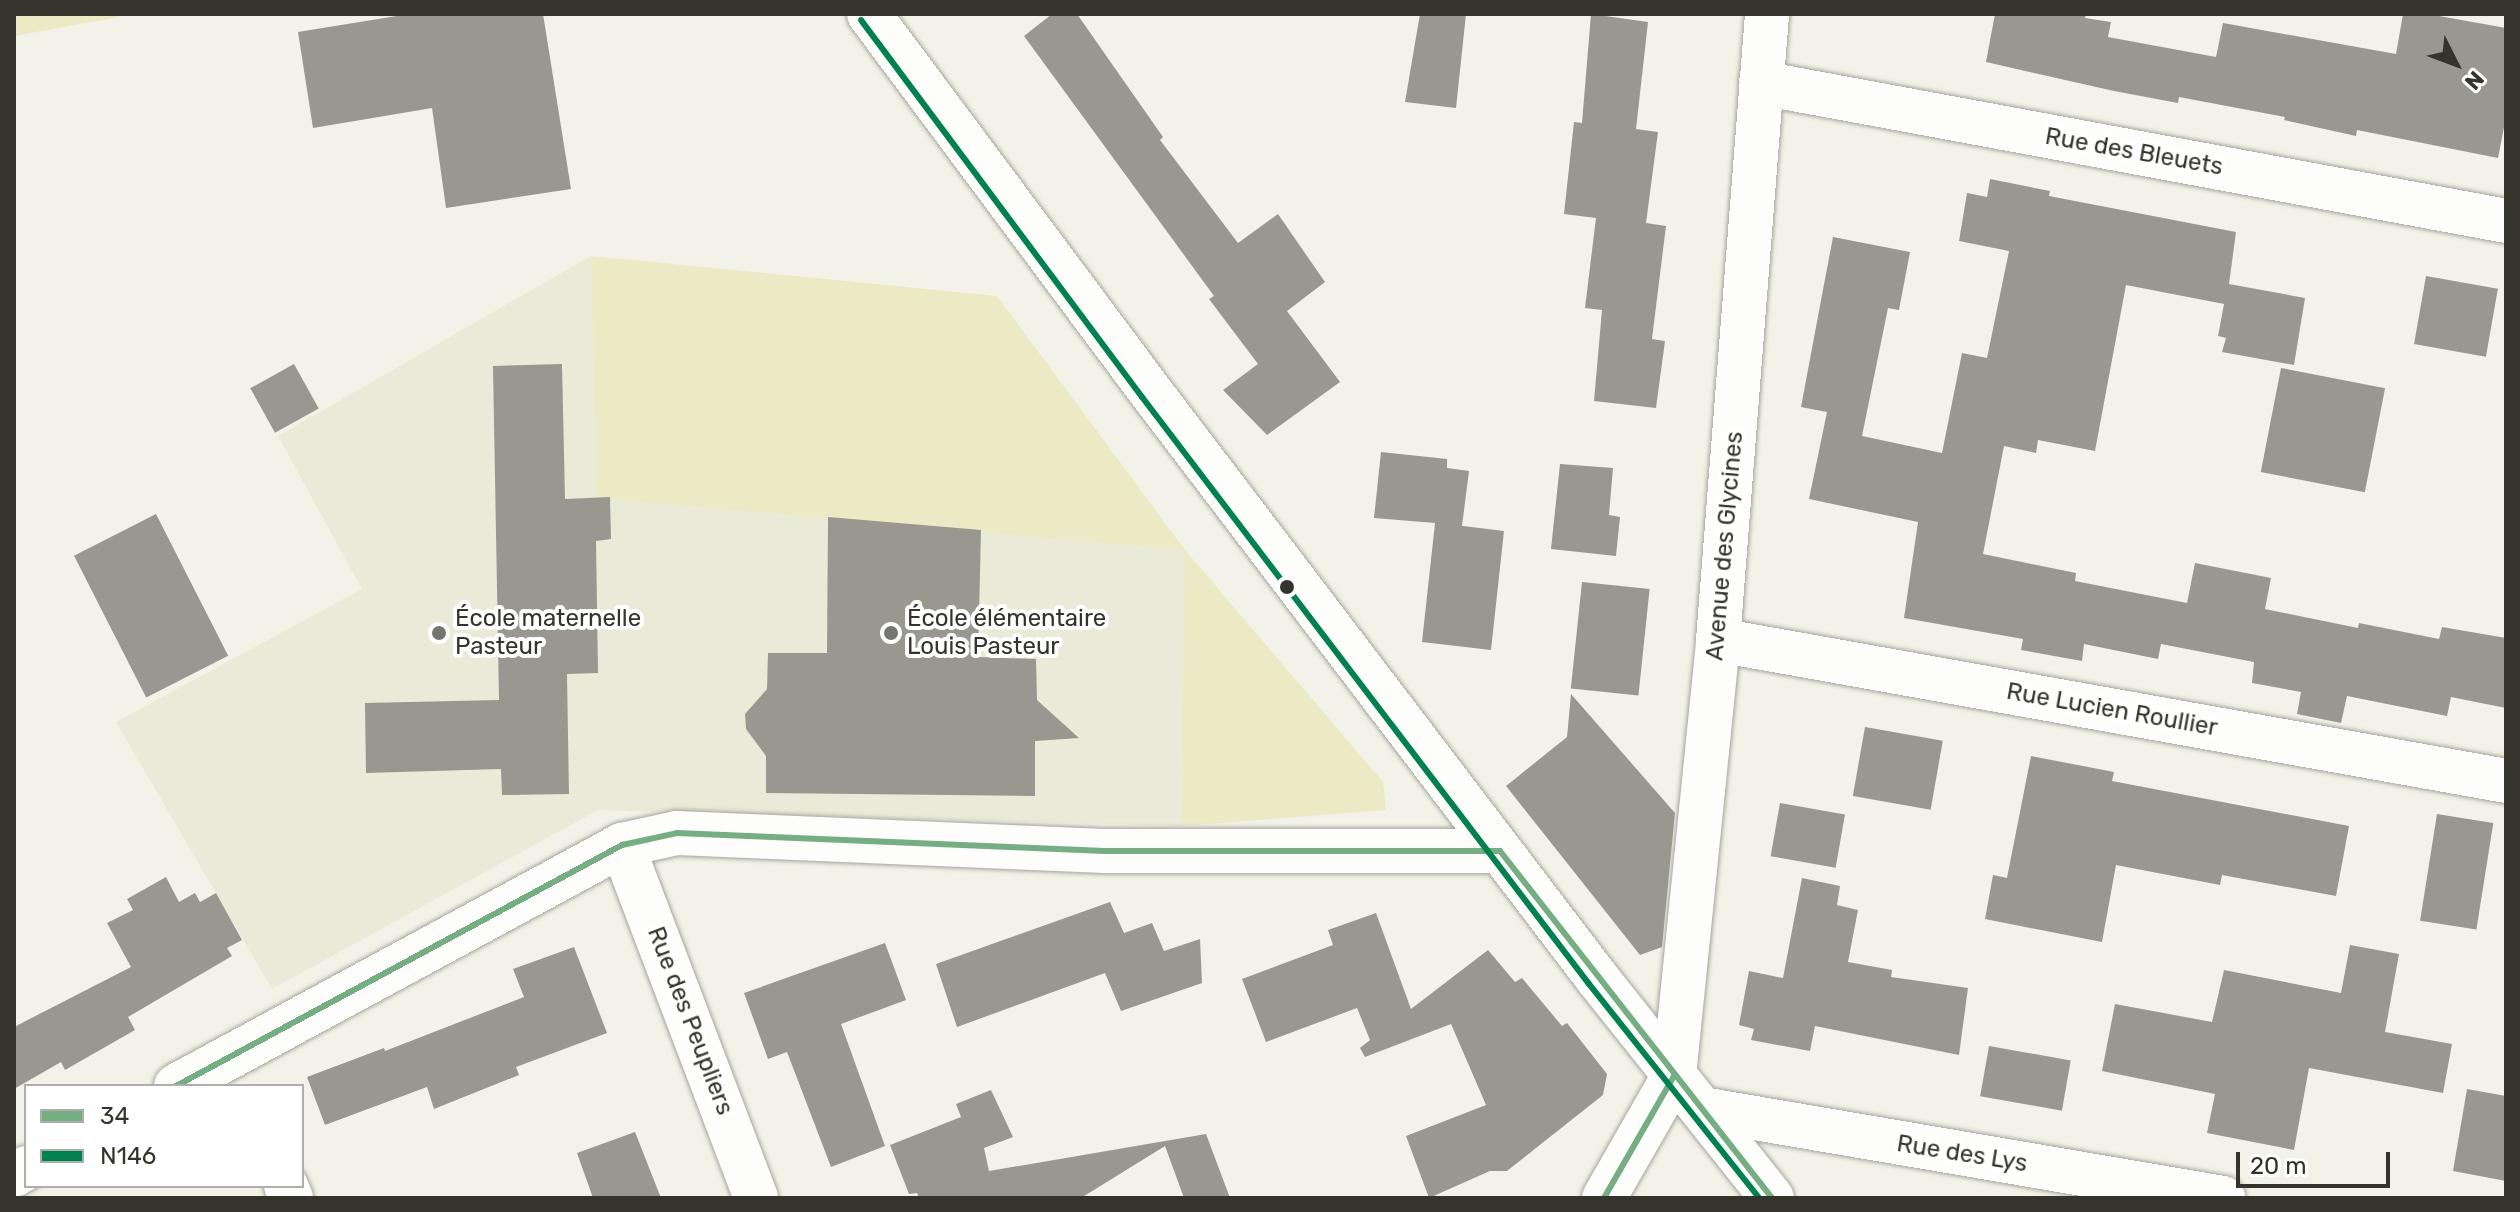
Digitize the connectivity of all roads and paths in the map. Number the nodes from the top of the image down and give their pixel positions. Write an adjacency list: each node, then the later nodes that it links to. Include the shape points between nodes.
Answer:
1 (869, 14): 8 (street)
2 (1767, 14): 3 (street, Avenue des Glycines)
3 (1761, 83): 4 (street, Rue des Bleuets); 5 (street, Avenue des Glycines)
4 (2506, 221)
5 (1718, 640): 6 (street, Rue Lucien Roullier); 11 (street, Avenue des Glycines)
6 (2506, 781)
7 (622, 845): 8 (street, via 677,833 1105,851); 9 (street); 12 (street, Rue des Peupliers)
8 (1500, 851): 11 (street)
9 (242, 1070): 10 (street)
10 (184, 1084)
11 (1688, 1092): 13 (street); 14 (street); 15 (street, Rue des Lys)
12 (756, 1198)
13 (1604, 1198)
14 (1772, 1198)
15 (2223, 1198)

